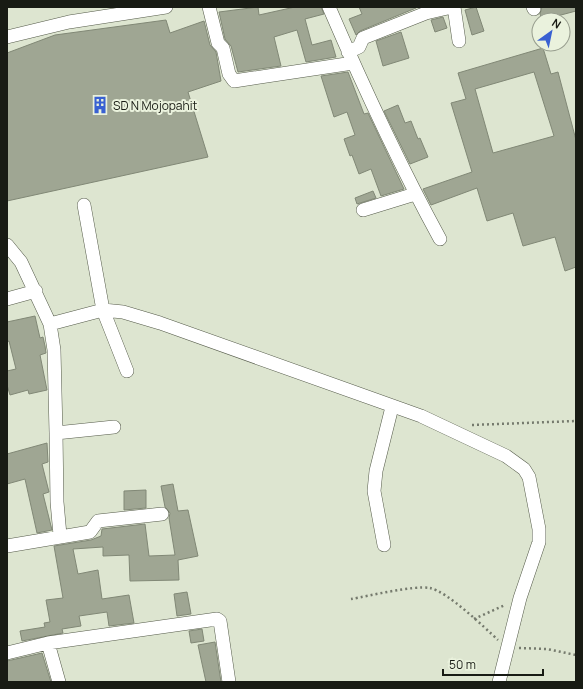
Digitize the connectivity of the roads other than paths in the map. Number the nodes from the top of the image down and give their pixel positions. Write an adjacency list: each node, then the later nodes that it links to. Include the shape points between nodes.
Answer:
1 (166, 7): 5 (street)
2 (209, 7): 8 (street, via 218,43 223,48 229,74 234,81)
3 (329, 7): 8 (street)
4 (453, 7): 7 (street); 8 (street, via 426,13 363,38)
5 (119, 11): 6 (street)
6 (7, 37)
7 (459, 41)
8 (350, 57): 9 (street)
9 (415, 194): 11 (street); 12 (street)
10 (84, 205): 16 (street)
11 (363, 210)
12 (440, 239)
13 (7, 245): 14 (street, via 21,262)
14 (36, 291): 15 (street); 17 (street)
15 (7, 299)
16 (103, 310): 17 (street); 18 (street); 19 (street, via 123,312 160,322)
17 (50, 324): 21 (street, via 54,350)
18 (127, 371)
19 (392, 407): 24 (street, via 376,472 374,492); 30 (street, via 447,427 506,456 527,473 535,501 539,542 520,598)
20 (114, 427): 21 (street)
21 (56, 432): 23 (street)
22 (162, 514): 23 (street, via 98,521 90,532)
23 (60, 536): 25 (street)
24 (384, 545)
25 (7, 546)
26 (48, 644): 27 (street); 28 (street); 29 (street, via 217,619 220,621)
27 (7, 653)
28 (59, 682)
29 (229, 682)
30 (499, 682)

